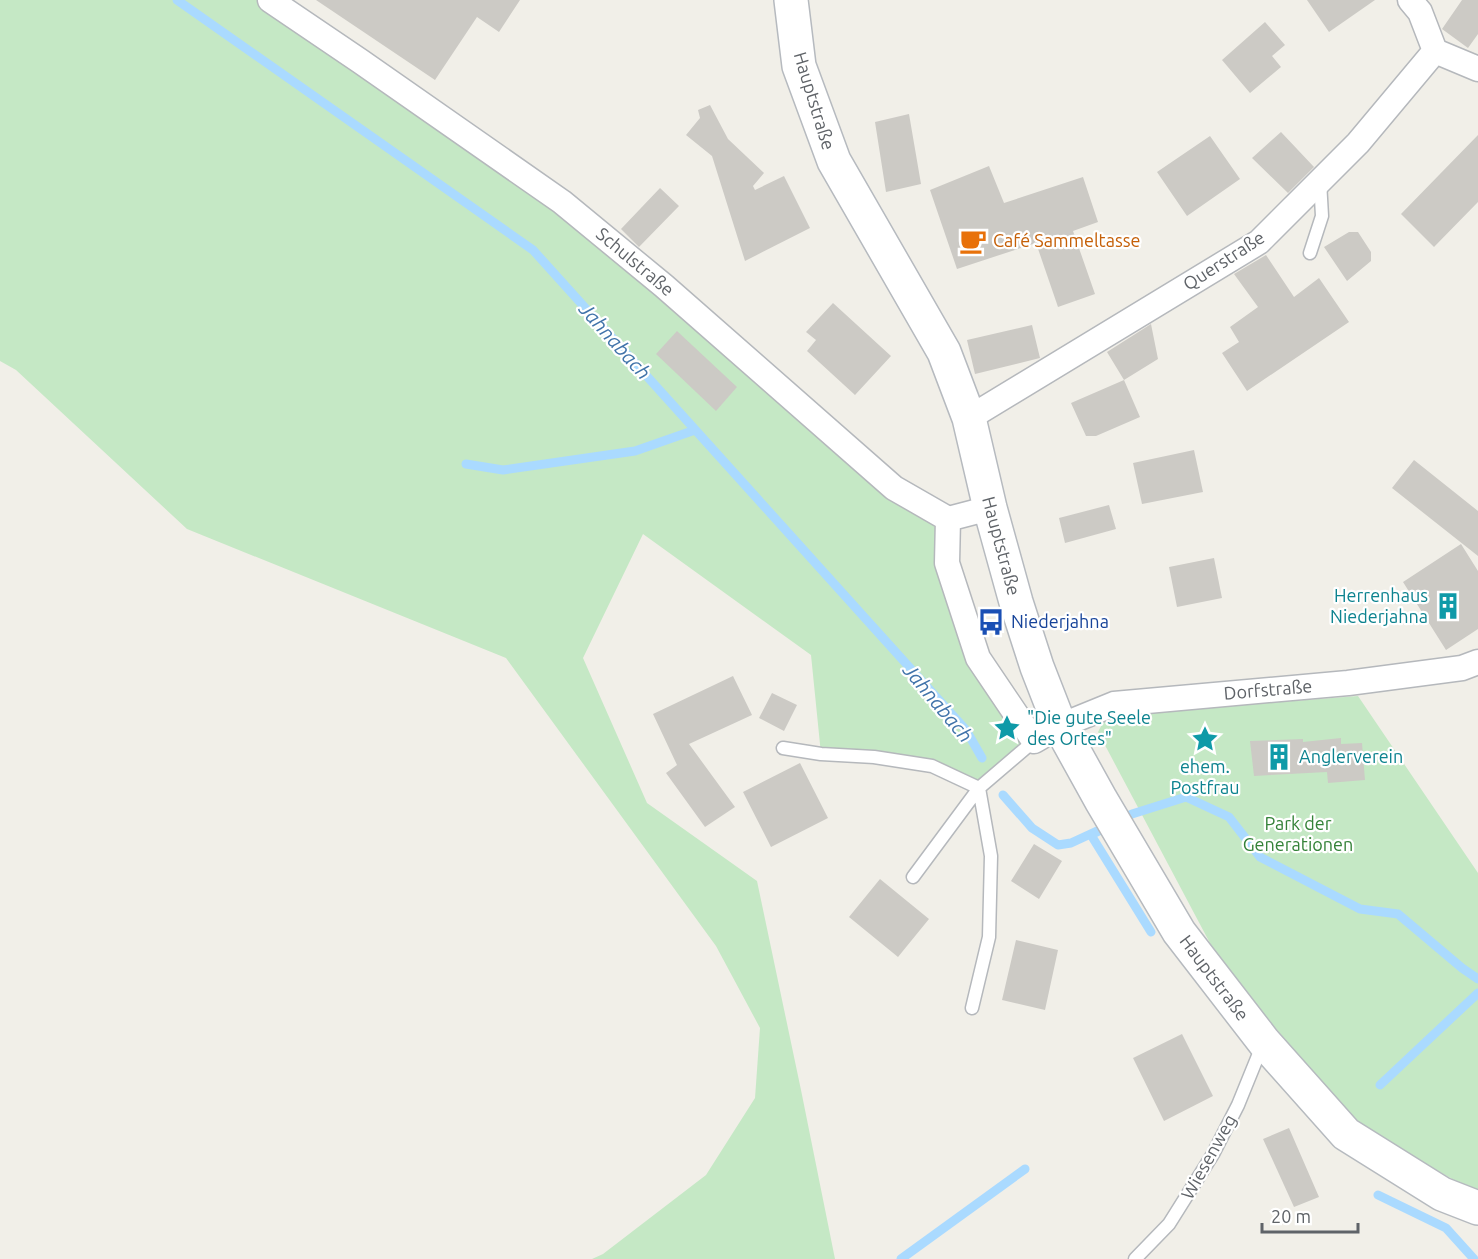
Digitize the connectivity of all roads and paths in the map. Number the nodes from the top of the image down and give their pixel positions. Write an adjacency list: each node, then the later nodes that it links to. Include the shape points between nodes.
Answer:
1 (270, 0): 10 (street, Schulstraße, via 562,202 894,488)
2 (791, 0): 8 (street, Hauptstraße, via 799,66 834,161 944,352)
3 (1420, 4): 4 (street)
4 (1435, 51): 5 (street); 6 (street, Querstraße)
5 (1478, 69)
6 (1320, 181): 7 (lane, via 1322,216); 8 (street, Querstraße, via 1259,242)
7 (1310, 253)
8 (969, 418): 9 (street, Hauptstraße)
9 (990, 508): 10 (street); 12 (street, Hauptstraße, via 1037,668)
10 (948, 519): 12 (street, via 947,563 978,658)
11 (1478, 662): 12 (street, Dorfstraße, via 1462,668 1348,683 1114,704)
12 (1047, 733): 14 (lane); 17 (street, Hauptstraße, via 1101,800 1179,932)
13 (783, 748): 14 (lane, via 932,766)
14 (979, 788): 15 (lane); 16 (lane, via 992,856 989,937)
15 (913, 877)
16 (972, 1008)
17 (1264, 1042): 18 (street, Hauptstraße, via 1346,1134 1442,1194); 19 (lane, Wiesenweg, via 1213,1155 1169,1224)
18 (1478, 1208)
19 (1135, 1259)

